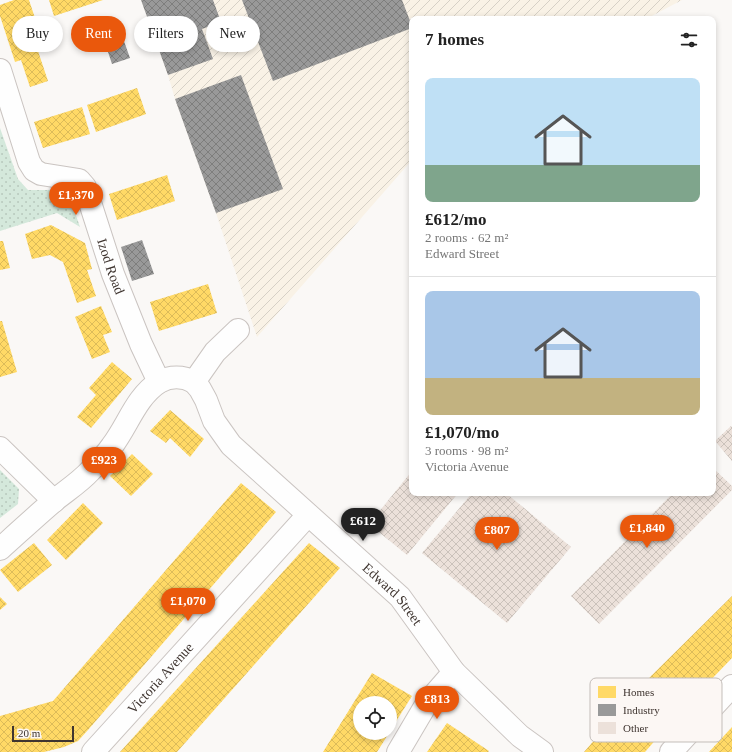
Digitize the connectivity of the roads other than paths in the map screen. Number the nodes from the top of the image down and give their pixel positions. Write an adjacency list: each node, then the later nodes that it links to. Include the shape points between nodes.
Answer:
1 (0, 70): 3 (street, Izod Road, via 29,162 34,170 40,174 79,180 85,187 113,274)
2 (238, 330): 4 (street, via 215,352)
3 (159, 382): 4 (street, via 177,377); 6 (street, via 135,408 112,446 89,472)
4 (194, 382): 7 (street, Edward Street, via 206,400 214,421 231,445)
5 (0, 448): 6 (street)
6 (54, 501): 8 (street)
7 (308, 515): 9 (street, Edward Street, via 400,597); 13 (street, Victoria Avenue)
8 (0, 549)
9 (454, 672): 14 (street, via 427,703); 15 (street, Edward Street, via 520,736)
10 (732, 686): 11 (street)
11 (722, 697)
12 (680, 742): 16 (street)
13 (93, 752)
14 (398, 752)
15 (542, 752)
16 (671, 752)

